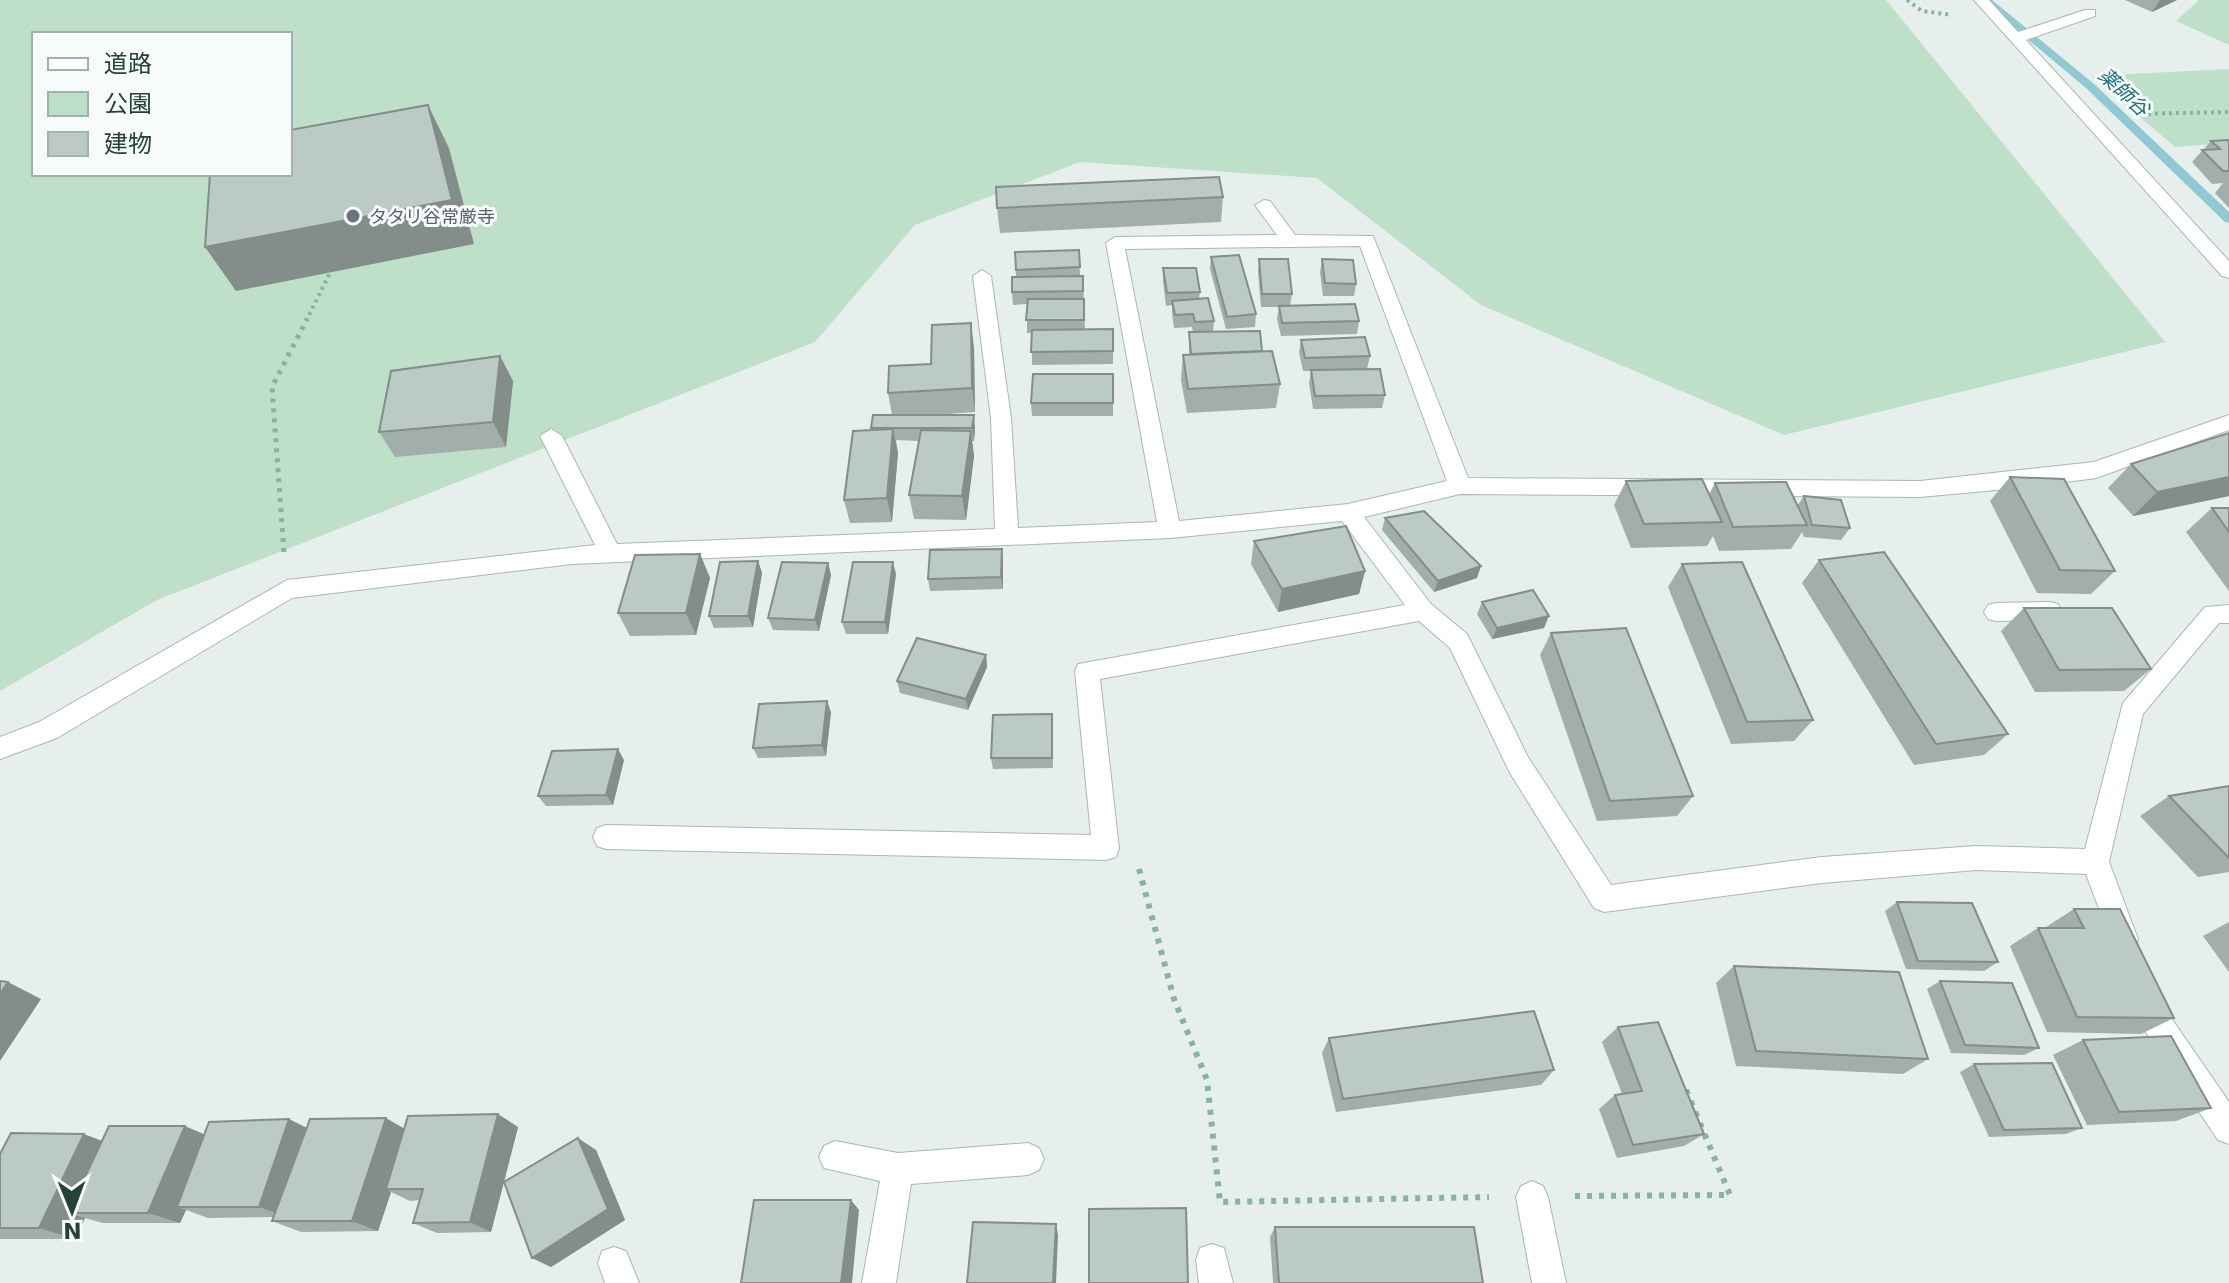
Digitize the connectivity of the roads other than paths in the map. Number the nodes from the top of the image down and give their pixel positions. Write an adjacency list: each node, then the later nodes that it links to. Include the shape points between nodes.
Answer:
1 (1981, 0): 3 (street)
2 (2090, 13): 3 (street)
3 (2015, 38): 6 (street)
4 (1264, 205): 5 (street)
5 (1290, 241): 10 (street, via 1367,240); 12 (street, via 1115,243)
6 (2229, 272)
7 (982, 276): 13 (street, via 1001,418)
8 (2229, 422): 10 (street, via 2096,470 1920,489)
9 (551, 436): 14 (street)
10 (1460, 486): 11 (street)
11 (1348, 512): 12 (street); 15 (street)
12 (1170, 530): 13 (street)
13 (1007, 537): 14 (street)
14 (611, 554): 21 (street, via 287,589 48,730)
15 (1423, 611): 22 (street, via 1087,671 1106,848); 23 (street, via 1459,641 1519,765 1604,899 1822,870 1976,858)
16 (2072, 611): 17 (street)
17 (1996, 612)
18 (2229, 614): 20 (street, via 2213,614)
19 (2135, 661): 20 (street)
20 (2152, 686): 23 (street, via 2132,710)
21 (0, 748)
22 (606, 837)
23 (2095, 862): 24 (street, via 2155,1021)
24 (2229, 1129)
25 (835, 1157): 27 (street)
26 (1028, 1159): 27 (street)
27 (898, 1169): 29 (street)
28 (1532, 1197): 30 (street)
29 (879, 1283)
30 (1549, 1283)

